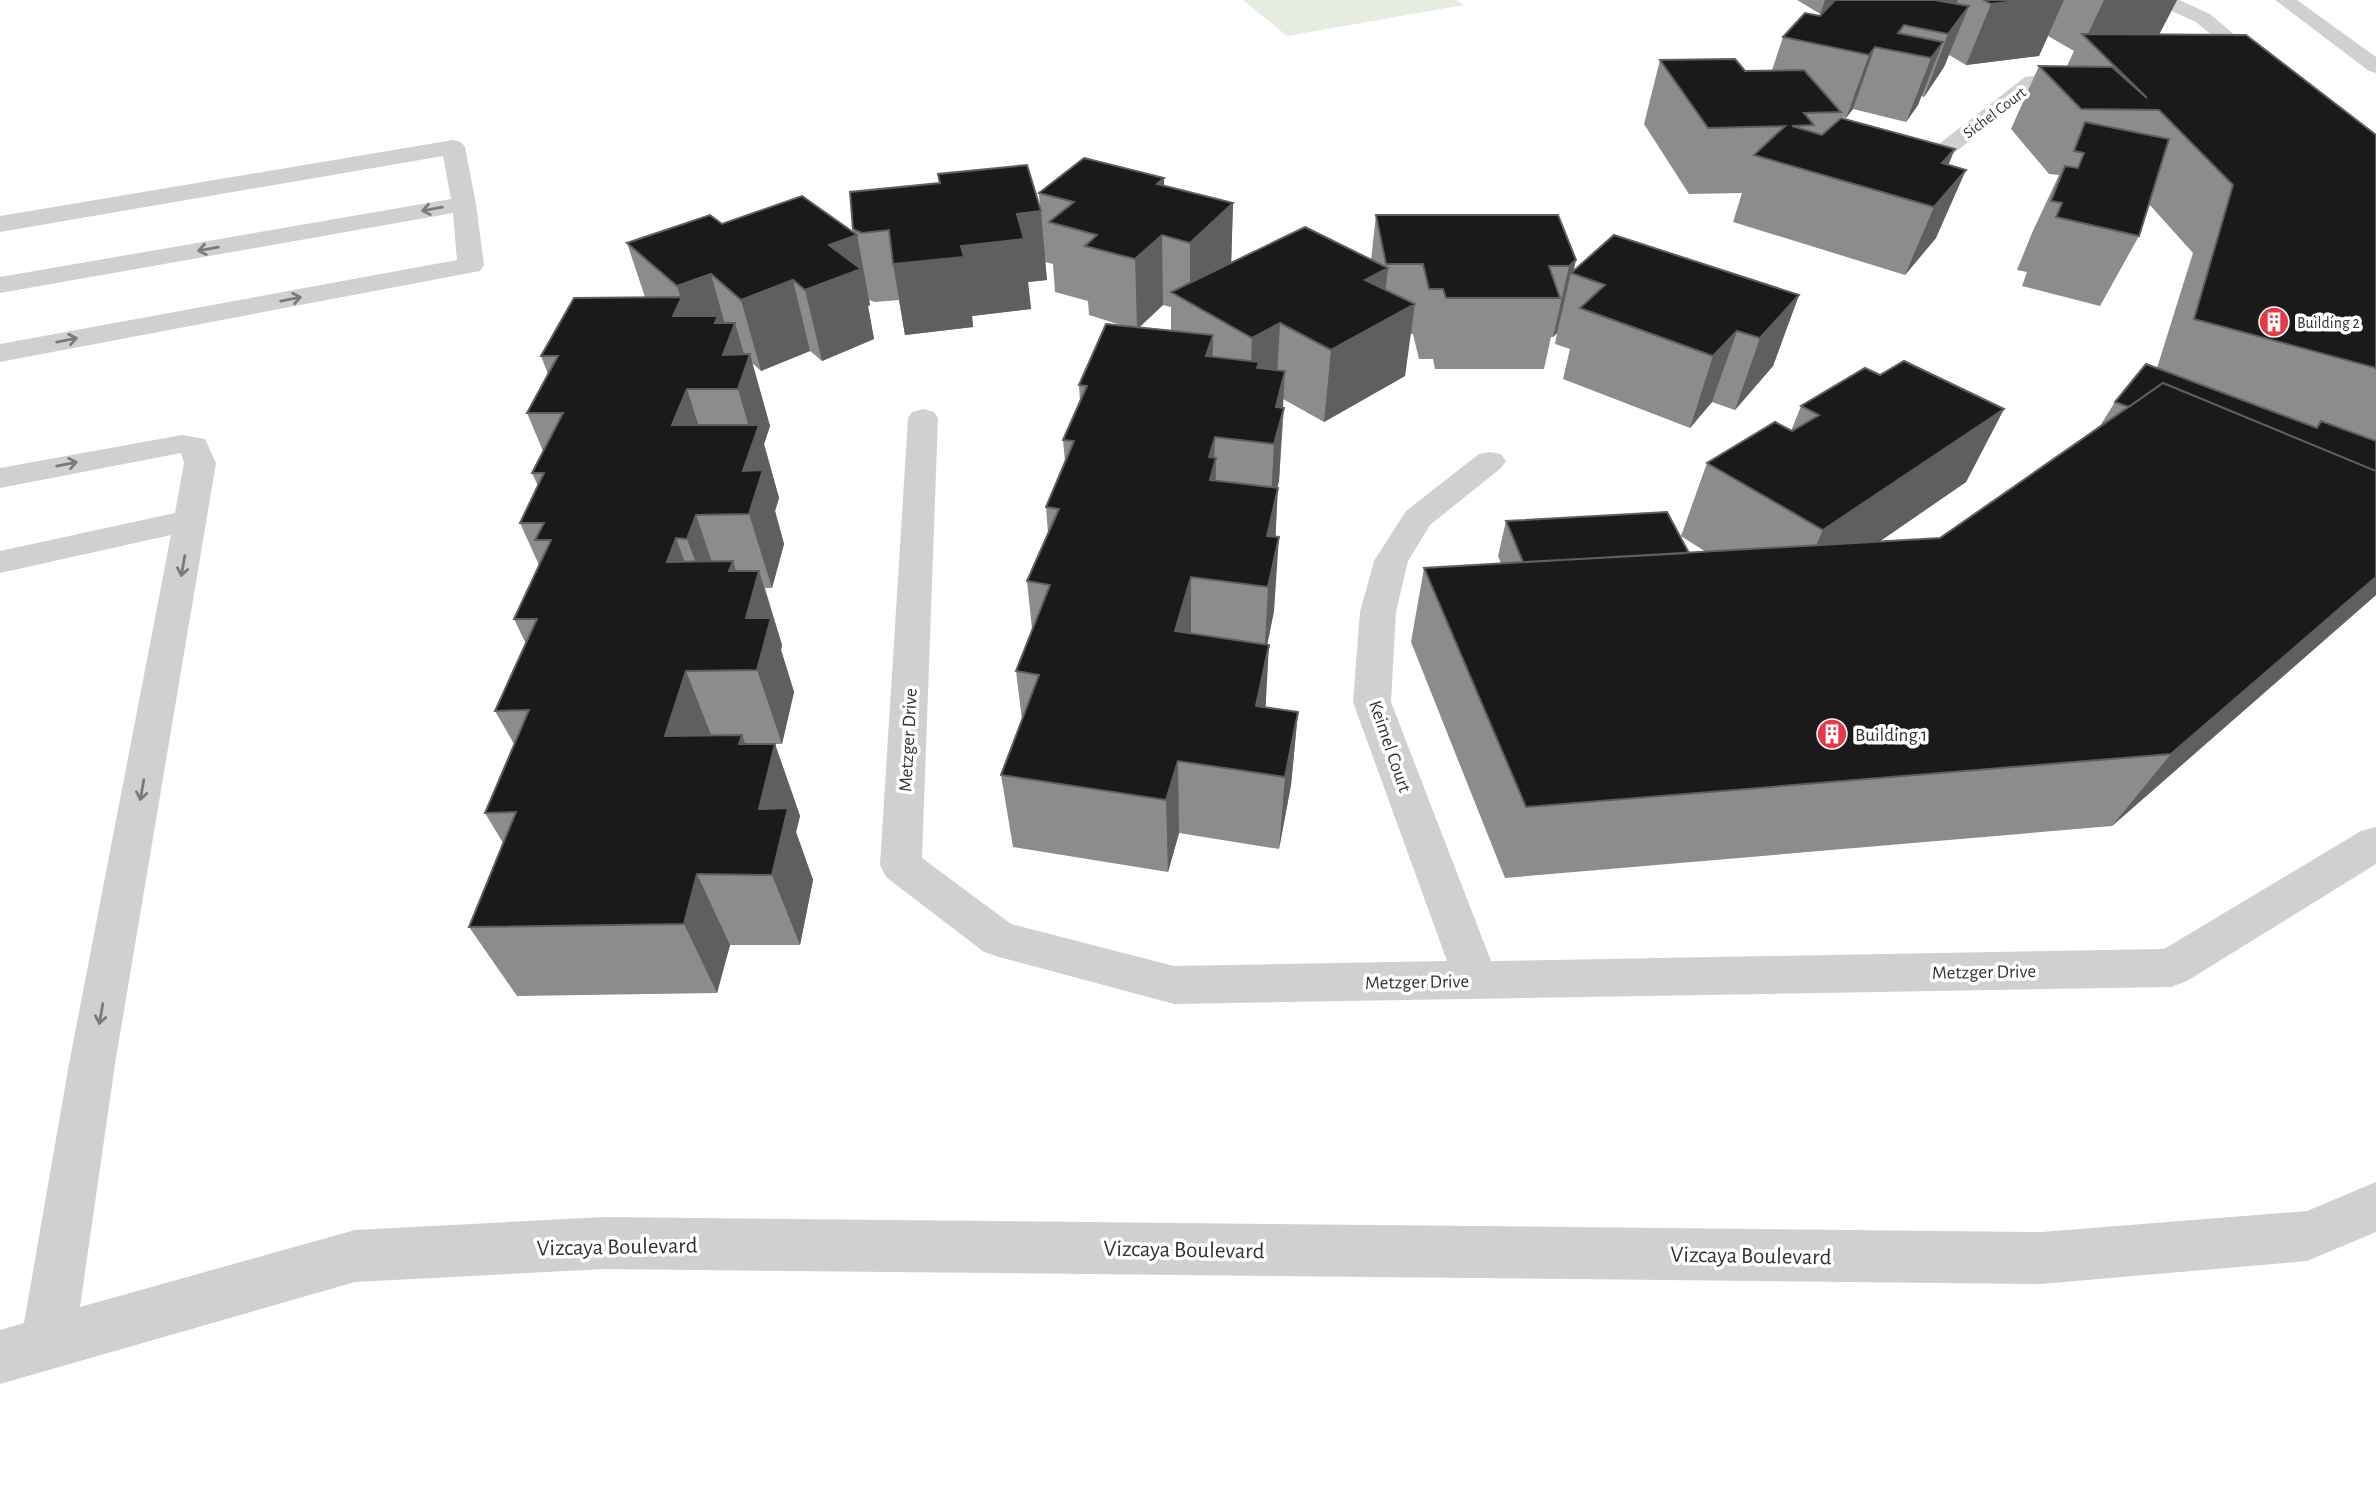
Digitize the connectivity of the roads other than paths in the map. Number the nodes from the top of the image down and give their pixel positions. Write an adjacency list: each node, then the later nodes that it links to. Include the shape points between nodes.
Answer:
1 (2163, 0): 5 (street, via 2203,18 2279,81)
2 (2285, 0): 3 (street)
3 (2376, 67)
4 (2098, 74): 6 (street, Sichel Court, via 2034,82)
5 (2233, 75)
6 (1929, 160)
7 (464, 204): 8 (street, via 453,147); 9 (street, one-way to 9); 10 (street, one-way to 7, via 471,265)
8 (0, 224)
9 (0, 285)
10 (0, 353)
11 (923, 418): 17 (street, Metzger Drive, via 901,864 999,939 1174,985)
12 (1490, 461): 17 (street, Keimel Court, via 1418,518 1391,561 1378,612 1372,702)
13 (0, 478): 14 (street, one-way to 14, via 117,454 194,446 200,464)
14 (191, 520): 15 (street); 19 (street, one-way to 19, via 92,1064)
15 (0, 562)
16 (2376, 843): 17 (street, Metzger Drive, via 2171,968)
17 (1476, 980)
18 (2376, 1207): 19 (street, Vizcaya Boulevard, via 2307,1236 2041,1258 604,1243 355,1256)
19 (48, 1343): 20 (street, Vizcaya Boulevard)
20 (0, 1357)

